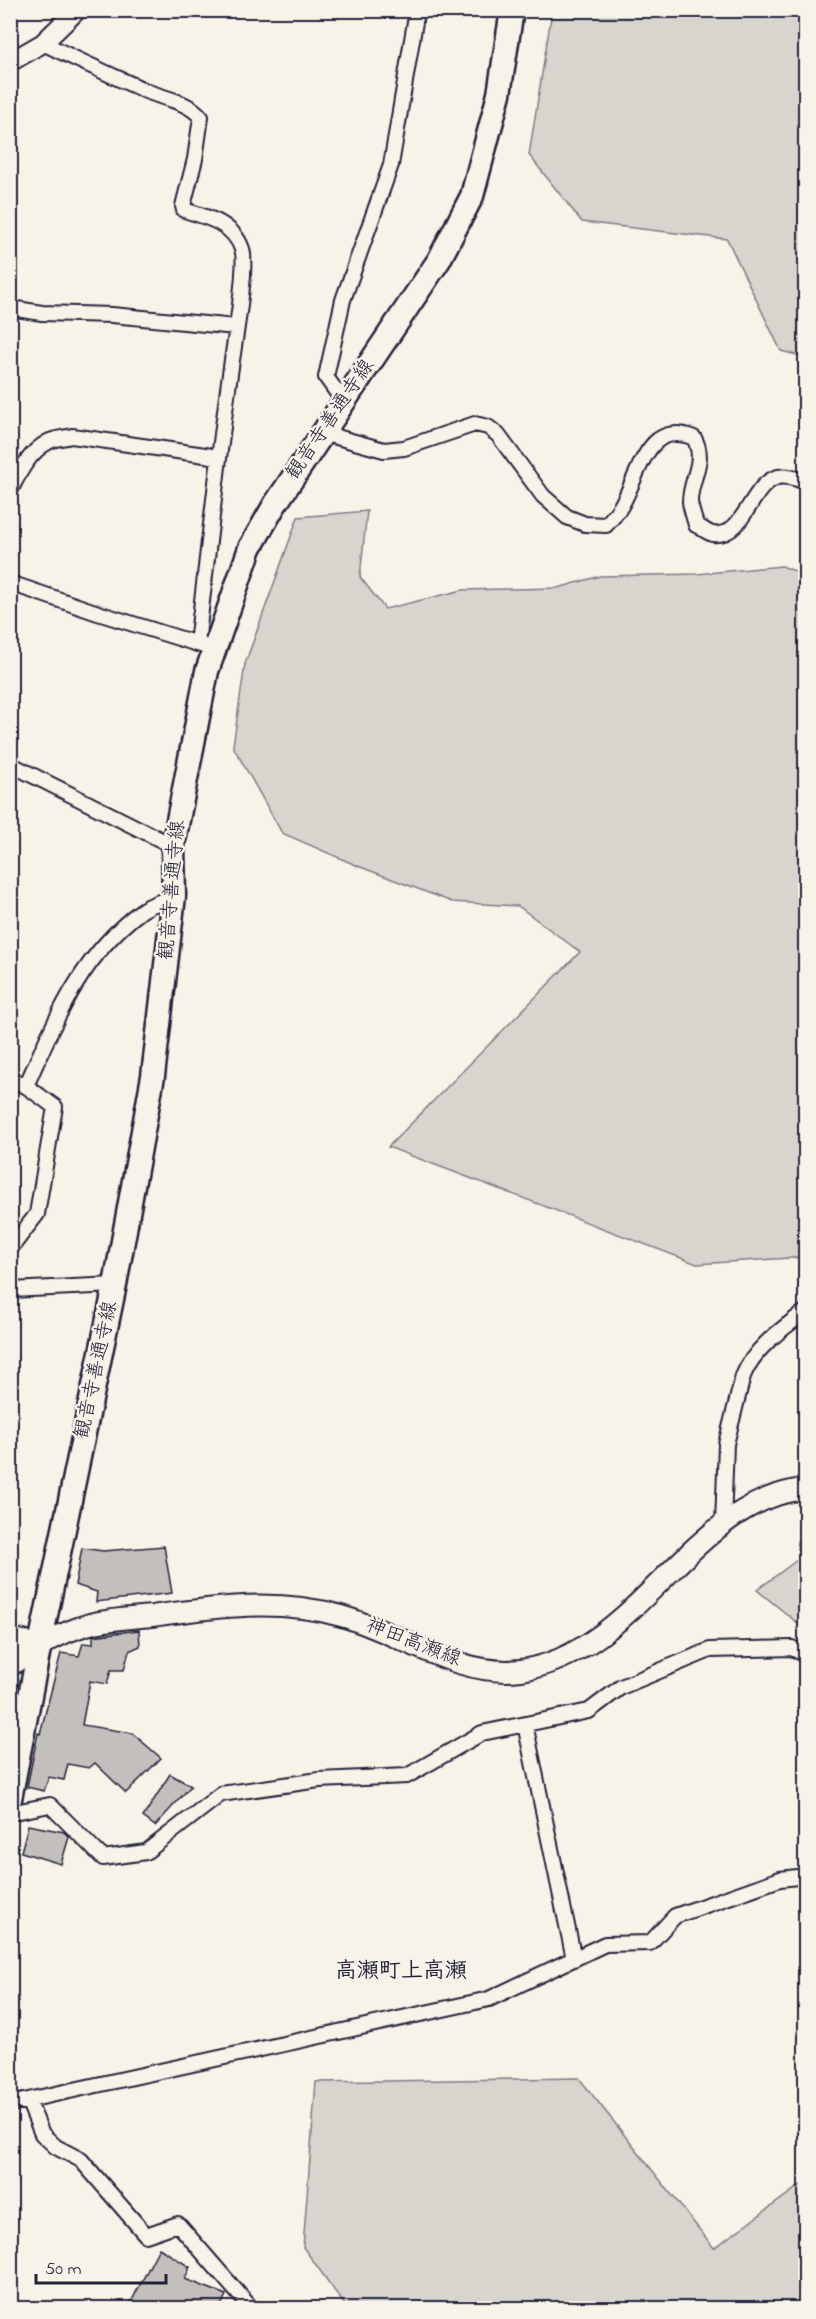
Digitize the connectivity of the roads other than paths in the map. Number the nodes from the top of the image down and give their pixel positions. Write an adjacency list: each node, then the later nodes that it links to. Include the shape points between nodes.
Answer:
1 (77, 10): 4 (street)
2 (417, 10): 8 (street, via 391,165 343,300 326,377)
3 (512, 10): 8 (main road, 観音寺善通寺線, via 499,94 472,196 439,260)
4 (43, 43): 5 (street); 7 (street, via 193,108 201,117 183,206 184,210 219,221 242,250)
5 (10, 62)
6 (10, 308): 7 (street)
7 (237, 327): 10 (street)
8 (343, 401): 9 (main road, 観音寺善通寺線)
9 (322, 433): 11 (street, via 384,450 404,448 475,424 488,427 543,496 567,517 585,524 606,525 620,507 646,455 657,441 670,435 694,438 700,448 690,500 696,525 712,534 725,532 740,520 764,483 778,477); 14 (main road, 観音寺善通寺線, via 250,548)
10 (219, 457): 12 (street, via 72,436 49,441 33,453); 14 (street)
11 (806, 482)
12 (10, 491)
13 (10, 583): 14 (street)
14 (206, 646): 16 (main road, 観音寺善通寺線, via 207,672)
15 (10, 764): 16 (street)
16 (173, 846): 17 (main road, 観音寺善通寺線)
17 (174, 896): 19 (street, via 142,910 90,961 60,1009); 21 (main road, 観音寺善通寺線, via 153,1076)
18 (10, 1079): 19 (street)
19 (26, 1086): 20 (street, via 55,1107 37,1214)
20 (10, 1249)
21 (115, 1285): 22 (street); 27 (main road, 観音寺善通寺線)
22 (10, 1290)
23 (806, 1311): 25 (street, via 775,1334 743,1376 726,1444)
24 (806, 1489): 25 (main road, 神田高瀬線, via 764,1500)
25 (723, 1524): 27 (main road, 神田高瀬線, via 584,1647 552,1663 519,1670 479,1668 443,1658 341,1616 299,1606 209,1608 91,1624)
26 (10, 1637): 27 (street)
27 (40, 1644): 29 (main road, 神田高瀬線); 31 (main road, 観音寺善通寺線)
28 (806, 1655): 30 (street, via 792,1648 710,1650 621,1687 589,1711)
29 (10, 1666)
30 (525, 1724): 32 (street, via 482,1733 407,1776 319,1780 221,1794 146,1852 104,1858 50,1805); 34 (street)
31 (10, 1799)
32 (10, 1813)
33 (806, 1876): 34 (street, via 780,1879 675,1916 650,1943 605,1944)
34 (574, 1959): 35 (street, via 489,1999)
35 (28, 2100): 36 (street); 37 (street, via 42,2134 56,2147 81,2160 146,2235 178,2224)
36 (10, 2104)
37 (251, 2308)

